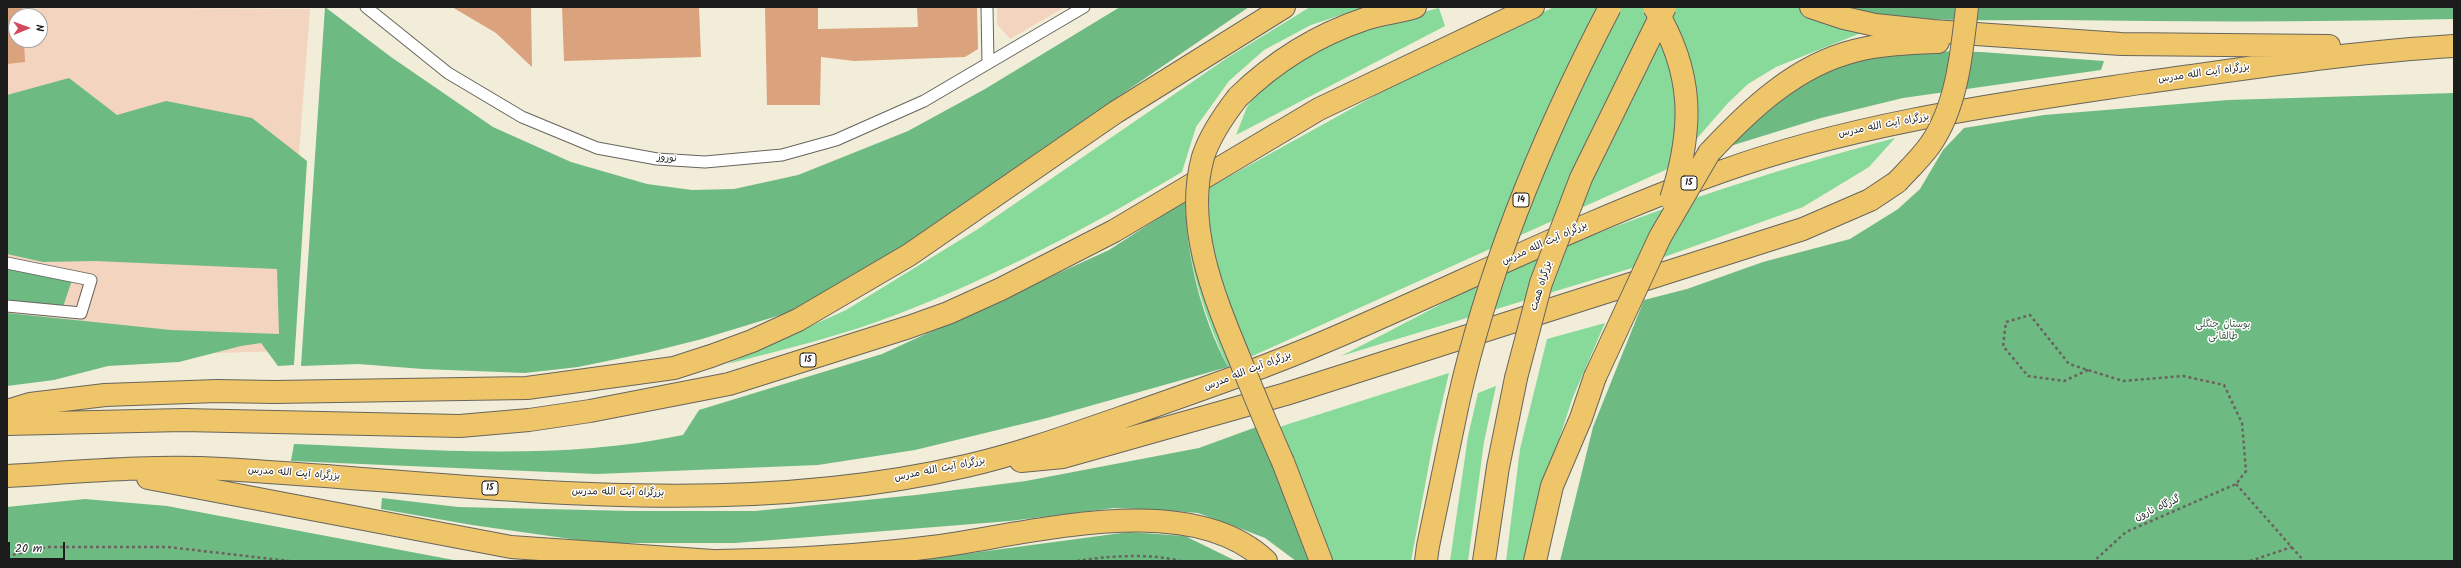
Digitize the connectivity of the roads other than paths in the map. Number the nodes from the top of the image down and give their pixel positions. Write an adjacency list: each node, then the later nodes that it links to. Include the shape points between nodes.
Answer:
1 (366, 7): 15 (lane, نوروز, via 448,73 522,117 597,148 657,159 706,162 796,152 836,140 924,101)
2 (987, 7): 15 (lane)
3 (1084, 7): 15 (lane, نوروز)
4 (1284, 7): 19 (highway, via 1116,112 909,255 798,320 752,341 674,368 527,388 217,391 105,395 30,404)
5 (1415, 7): 27 (highway, bridge, via 1365,19 1320,38 1271,69 1238,97 1221,119 1203,156 1199,176 1201,239 1218,306)
6 (1533, 7): 20 (highway, 15, via 1319,109 1120,227 1000,289 948,313 909,327 729,384 582,412 460,426 183,420)
7 (1610, 7): 28 (highway, 14, bridge, via 1582,60 1530,177 1479,318 1458,403)
8 (1654, 7): 16 (highway, bridge, via 1676,48 1684,79 1688,111 1681,168)
9 (1665, 7): 29 (highway, بزرگراه همت, bridge, via 1581,178 1542,283 1516,378 1498,467)
10 (1812, 7): 12 (highway, via 1875,25)
11 (1967, 7): 21 (highway, bridge, via 1954,88 1941,126 1930,145 1897,182 1870,200 1803,229 1286,394 1063,457)
12 (2043, 38): 14 (highway, via 2121,44 2337,46); 16 (highway, bridge, via 1884,46 1854,51 1830,59 1760,101 1709,152)
13 (2454, 46): 14 (highway, بزرگراه آیت الله مدرس / 15)
14 (2389, 49): 21 (highway, بزرگراه آیت الله مدرس / 15, via 2013,101 1848,132 1726,170 1641,201 1329,340 1218,384 1037,446)
15 (988, 63)
16 (1660, 237): 30 (highway, bridge, via 1595,377 1581,418 1552,486)
17 (7, 263): 18 (lane, via 92,280 81,313)
18 (7, 306)
19 (7, 411)
20 (7, 424)
21 (964, 467): 22 (highway, بزرگراه آیت الله مدرس / 15, via 830,490 754,495 544,492 221,469)
22 (106, 470): 23 (highway, بزرگراه آیت الله مدرس / 15); 24 (highway, via 511,547)
23 (10, 477)
24 (713, 561)
25 (718, 561): 26 (highway, via 790,560 931,547 1076,524 1152,521 1188,524 1223,534)
26 (1266, 561)
27 (1321, 561)
28 (1426, 561)
29 (1484, 561)
30 (1534, 561)

